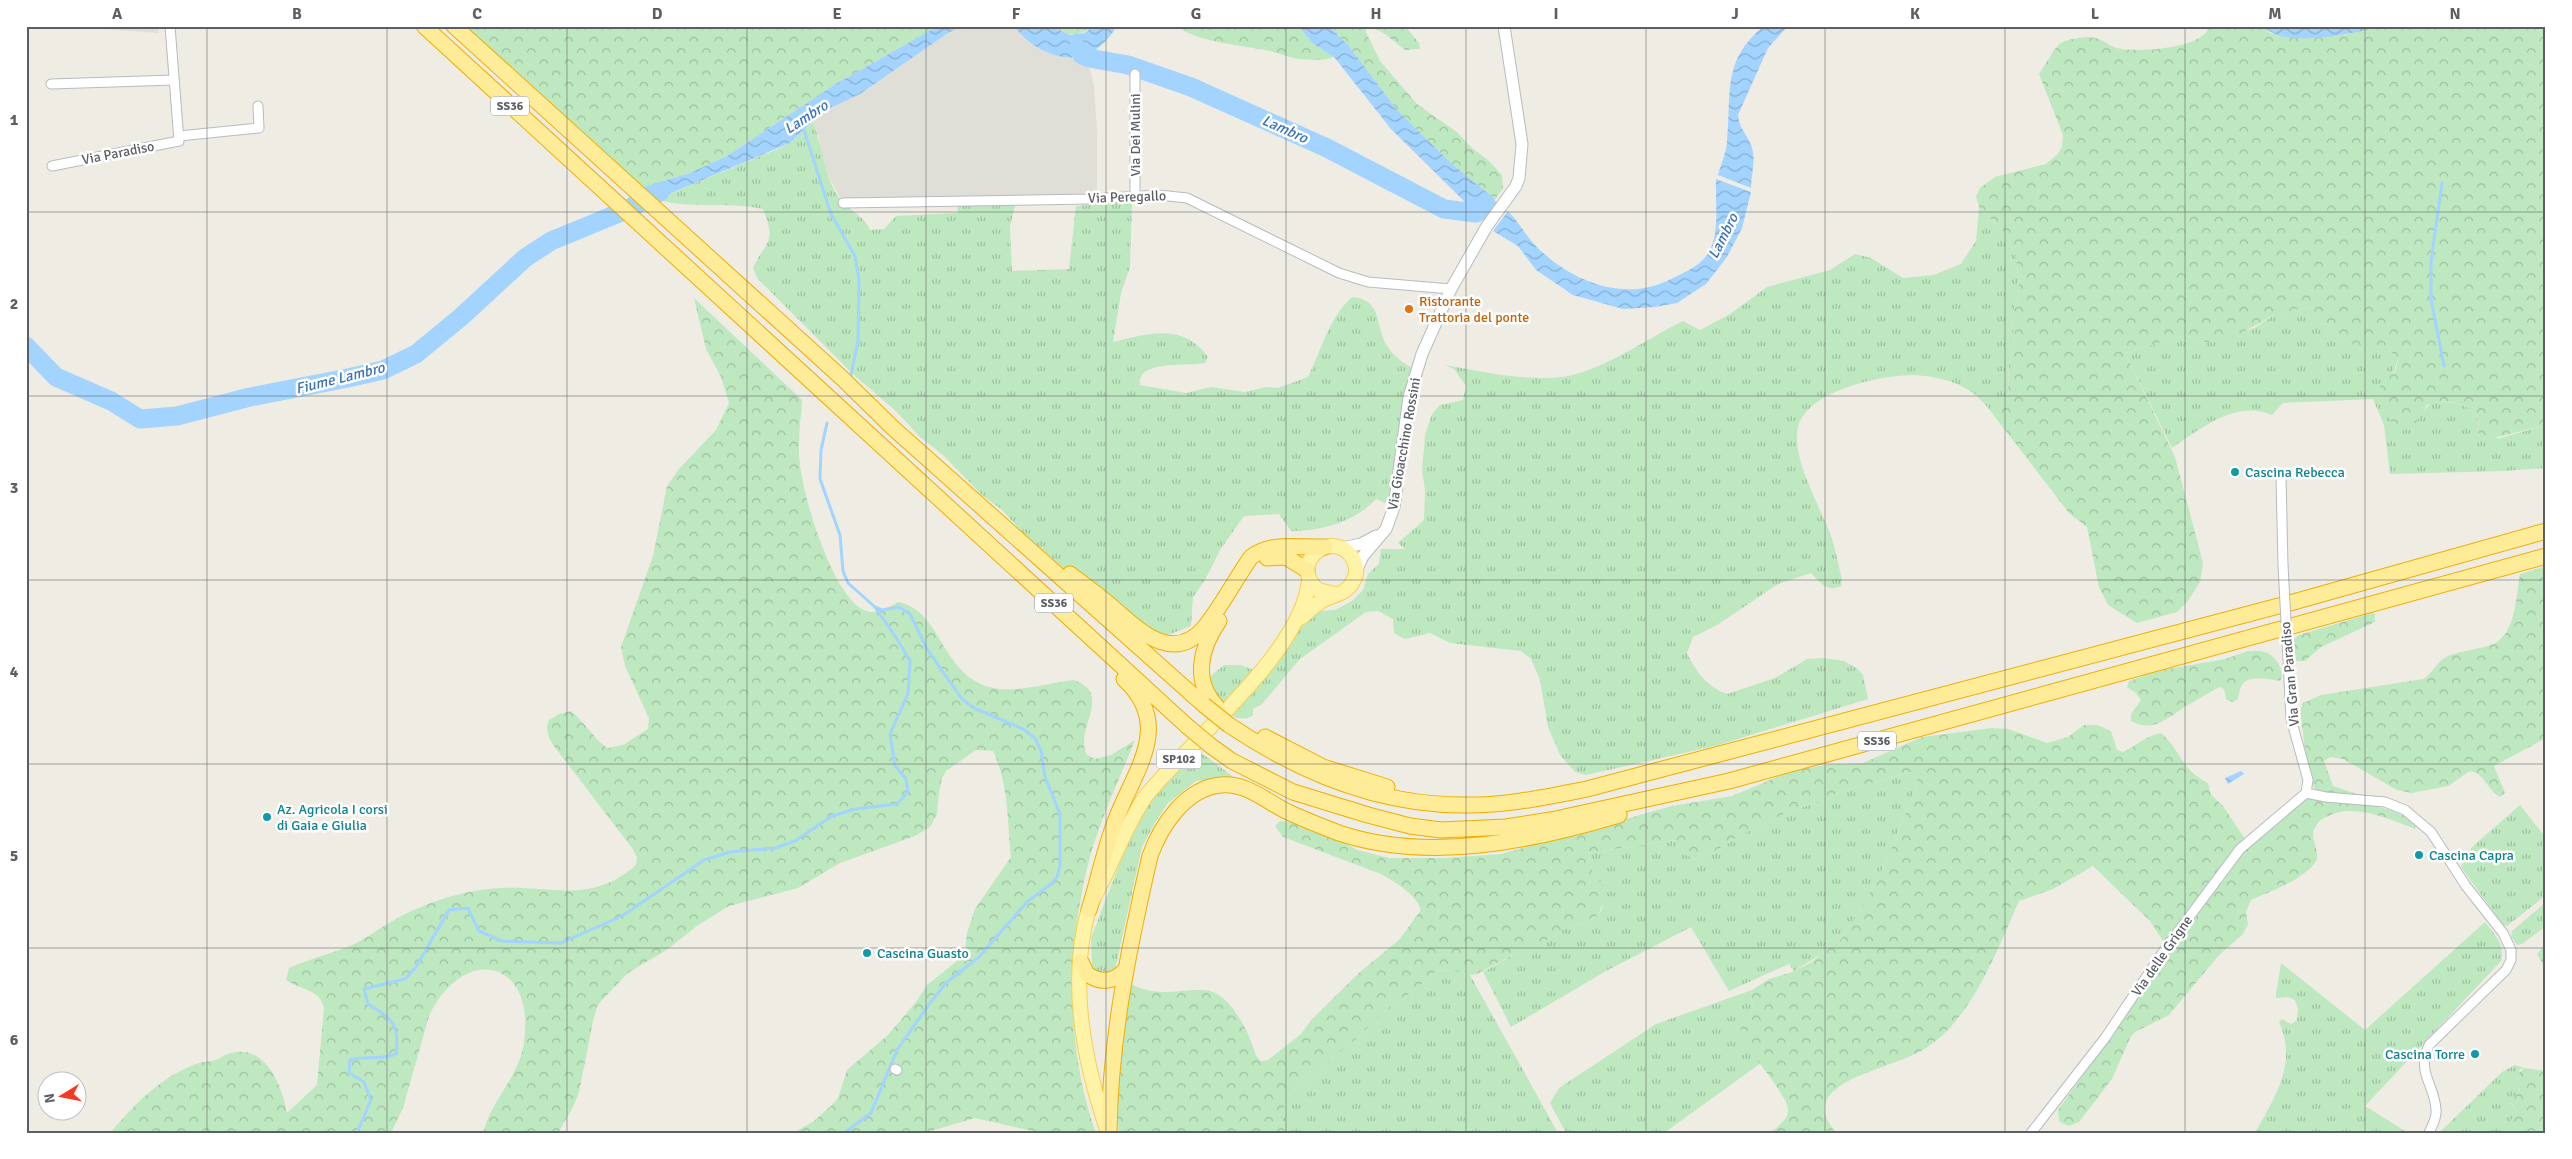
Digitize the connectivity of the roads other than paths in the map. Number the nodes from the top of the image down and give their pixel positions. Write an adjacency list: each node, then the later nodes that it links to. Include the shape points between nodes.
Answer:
1 (170, 26): 6 (street)
2 (424, 26): 15 (highway, SS36)
3 (454, 26): 16 (highway, SS36)
4 (1504, 26): 13 (street, Via Gioacchino Rossini, via 1522,144 1519,178)
5 (1135, 74): 11 (street, Via Dei Mulini)
6 (174, 80): 7 (street); 9 (street)
7 (51, 84)
8 (258, 106): 9 (street, Via Paradiso, via 259,128)
9 (179, 136): 10 (street, Via Paradiso, via 179,141)
10 (52, 166)
11 (1135, 196): 12 (street, Via Peregallo); 13 (street, Via Peregallo, via 1187,198 1339,273 1368,282)
12 (843, 203)
13 (1451, 288): 17 (street, Via Gioacchino Rossini, via 1422,354 1409,397 1399,481)
14 (2281, 477): 28 (street, Via Gran Paradiso, bridge, via 2292,719 2308,780)
15 (920, 481): 27 (highway, SS36, bridge, via 1187,726 1232,761 1293,792 1401,824 1441,830 1506,827 1551,820); 29 (highway, via 970,534 1129,683 1148,714 1147,750 1115,822)
16 (995, 519): 19 (highway, via 1036,547 1146,636 1165,644 1187,640 1204,628 1251,557 1258,552 1276,547); 26 (highway, SS36)
17 (1386, 529): 20 (street, Via Gioacchino Rossini, via 1371,539); 22 (street, Via Gioacchino Rossini, via 1363,556)
18 (2546, 531): 26 (highway, SS36, bridge, via 2290,603 1596,787 1522,801 1445,805 1357,790 1301,768)
19 (1325, 547): 20 (main road); 23 (main road, via 1312,556)
20 (1342, 548): 22 (main road, via 1352,557)
21 (2546, 556): 27 (highway, SS36)
22 (1356, 571): 24 (main road, via 1348,588)
23 (1308, 575): 24 (main road, via 1318,590); 25 (main road, SP102, via 1306,601); 26 (highway, via 1286,557 1269,557 1253,569 1209,634 1202,656 1202,678)
24 (1336, 594): 25 (main road, SP102, via 1314,606)
25 (1295, 624): 29 (main road, SP102, via 1228,709 1145,797 1131,818)
26 (1211, 706)
27 (1729, 781): 31 (highway, via 1608,818 1539,835 1478,845 1429,846 1384,844 1340,833 1289,812 1249,788 1207,787 1192,794 1155,841)
28 (2306, 793): 33 (street, Via delle Grigne, via 2240,849 2163,952 2105,1038); 34 (street, via 2385,802 2405,810 2431,832 2466,886 2503,933 2511,950 2506,970 2429,1046 2424,1057 2424,1072 2436,1110)
29 (1088, 910): 30 (main road, SP102)
30 (1081, 962): 31 (highway, via 1086,974 1100,980 1113,979); 32 (main road, SP102, via 1080,1003 1086,1054 1093,1088)
31 (1126, 969): 32 (highway, via 1113,1062)
32 (1109, 1133)
33 (2032, 1133)
34 (2429, 1133)

